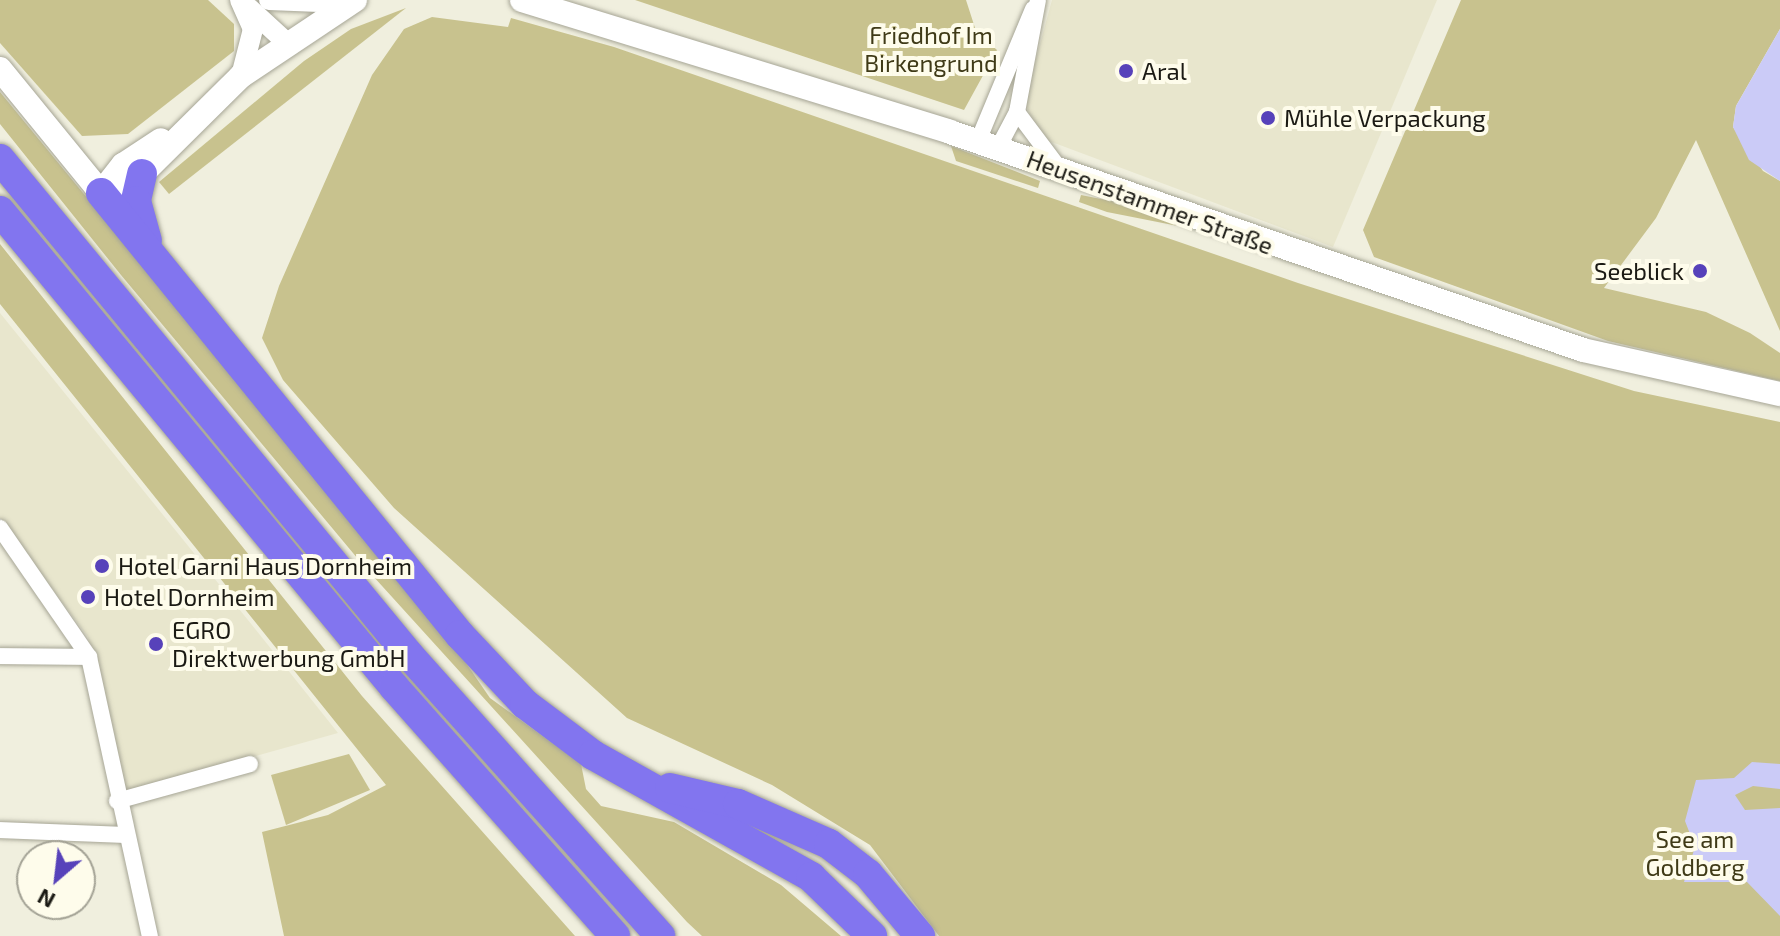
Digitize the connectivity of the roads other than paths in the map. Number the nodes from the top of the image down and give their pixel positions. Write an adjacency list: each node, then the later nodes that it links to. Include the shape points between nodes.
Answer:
1 (240, 0): 6 (street); 8 (street, via 253,29)
2 (267, 0): 5 (street); 6 (street)
3 (522, 0): 10 (main road, Heusenstammer Straße)
4 (1037, 0): 9 (street); 10 (street)
5 (350, 2): 6 (main road)
6 (287, 43): 8 (main road)
7 (0, 69): 12 (main road)
8 (241, 76): 13 (main road)
9 (1017, 112): 10 (street); 14 (street)
10 (988, 145): 14 (main road, Heusenstammer Straße)
11 (0, 159): 28 (highway, via 409,655)
12 (76, 159): 13 (main road); 15 (main road)
13 (132, 169): 15 (main road); 17 (highway)
14 (1060, 169): 18 (main road, Heusenstammer Straße, via 1571,346)
15 (101, 193): 17 (highway)
16 (0, 211): 30 (highway, via 394,687)
17 (150, 250): 23 (highway, via 493,672 564,736)
18 (1780, 394)
19 (0, 528): 21 (street)
20 (0, 656): 21 (street)
21 (89, 657): 24 (street)
22 (250, 764): 24 (street)
23 (630, 777): 27 (highway, via 798,869); 32 (highway, via 804,829 868,874)
24 (117, 801): 26 (street)
25 (0, 830): 26 (street)
26 (124, 835): 29 (street)
27 (853, 922): 31 (highway)
28 (660, 934)
29 (150, 936)
30 (615, 936)
31 (872, 936)
32 (920, 936)

